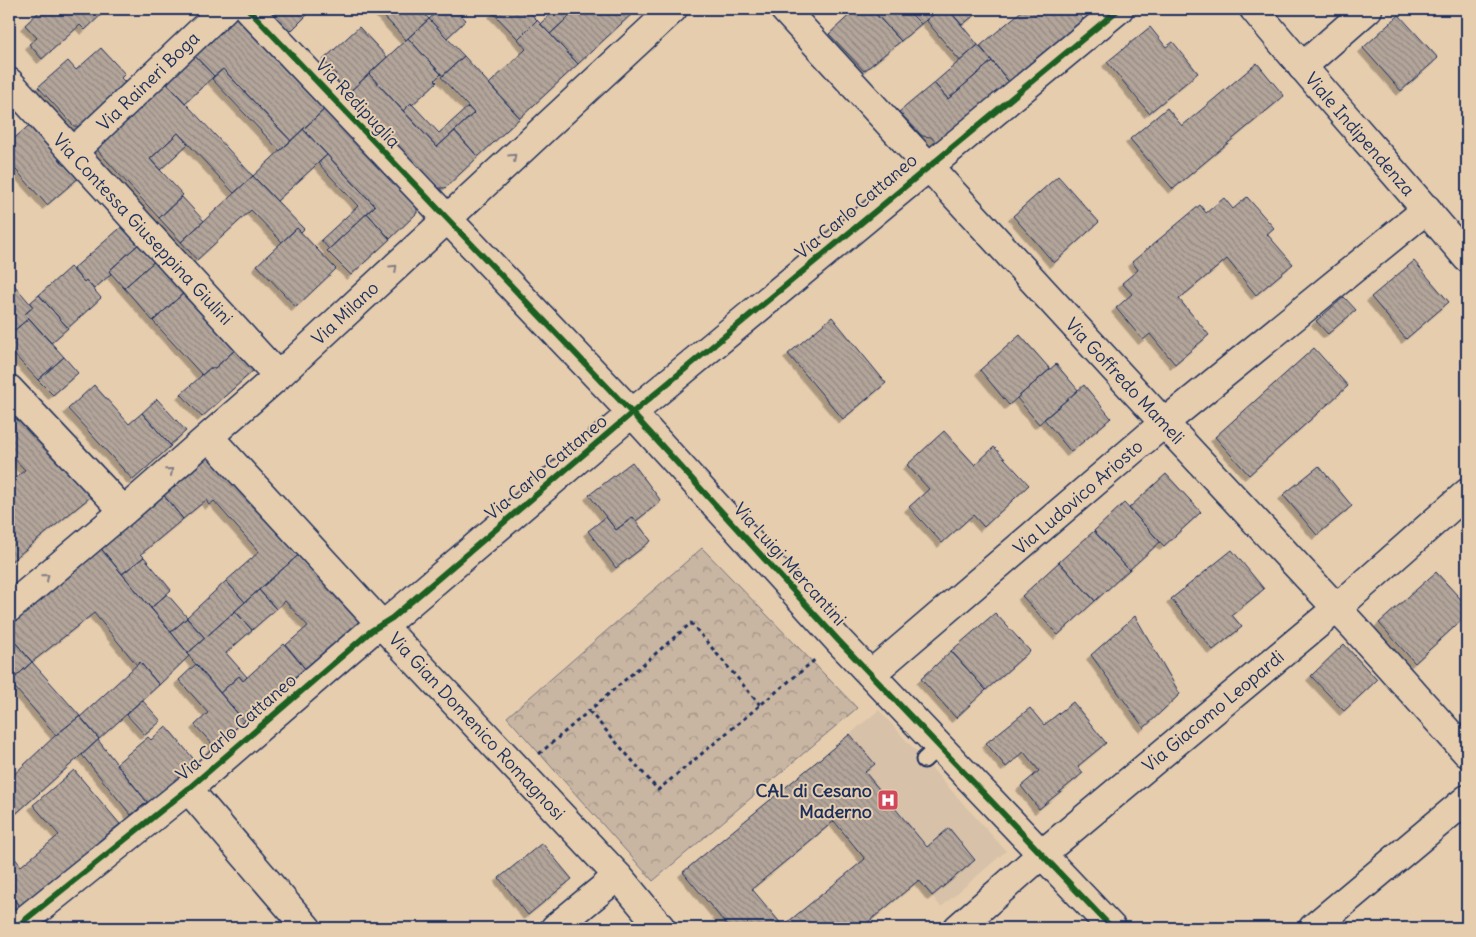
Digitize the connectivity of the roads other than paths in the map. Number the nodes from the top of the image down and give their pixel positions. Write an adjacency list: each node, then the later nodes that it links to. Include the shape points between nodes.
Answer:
1 (224, 9): 10 (street, Via Raineri Boga)
2 (248, 9): 13 (street, Via Redipuglia)
3 (672, 9): 13 (street, Via Milano, one-way to 3)
4 (784, 9): 11 (street, Via Goffredo Mameli)
5 (1119, 9): 11 (street, Via Carlo Cattaneo)
6 (1254, 9): 8 (street, Viale Indipendenza)
7 (1368, 9): 8 (street)
8 (1302, 68): 12 (street, Viale Indipendenza)
9 (9, 82): 10 (street, Via Contessa Giuseppina Giulini)
10 (73, 152): 15 (street, Via Contessa Giuseppina Giulini)
11 (928, 166): 17 (street, Via Carlo Cattaneo); 18 (street, Via Goffredo Mameli)
12 (1427, 209): 14 (street, Viale Indipendenza); 18 (street, Via Ludovico Ariosto)
13 (446, 219): 15 (street, Via Milano, one-way to 13); 17 (street, Via Luigi Mercantini)
14 (1467, 258)
15 (278, 376): 19 (street, Via Milano)
16 (9, 389): 21 (street)
17 (632, 413): 24 (street, Via Carlo Cattaneo); 25 (street, Via Luigi Mercantini)
18 (1164, 423): 23 (street, Via Goffredo Mameli); 25 (street, Via Ludovico Ariosto)
19 (210, 437): 21 (street, Via Milano, one-way to 19); 24 (street, Via Gian Domenico Romagnosi)
20 (1467, 493): 23 (street, Via Giacomo Leopardi)
21 (124, 511): 22 (street, Via Milano, one-way to 21)
22 (9, 608)
23 (1337, 608): 26 (street, Via Goffredo Mameli); 29 (street, Via Giacomo Leopardi)
24 (382, 624): 27 (street, Via Carlo Cattaneo); 30 (street, Via Gian Domenico Romagnosi)
25 (872, 674): 29 (street, Via Luigi Mercantini, via 932,753)
26 (1467, 753)
27 (188, 789): 31 (street, Via Carlo Cattaneo); 32 (street)
28 (1467, 799): 37 (street)
29 (1042, 854): 35 (street, Via Giacomo Leopardi); 36 (street, Via Luigi Mercantini)
30 (618, 876): 33 (street); 34 (street, Via Gian Domenico Romagnosi)
31 (16, 928)
32 (307, 928)
33 (555, 928)
34 (661, 928)
35 (958, 928)
36 (1112, 928)
37 (1313, 928)

